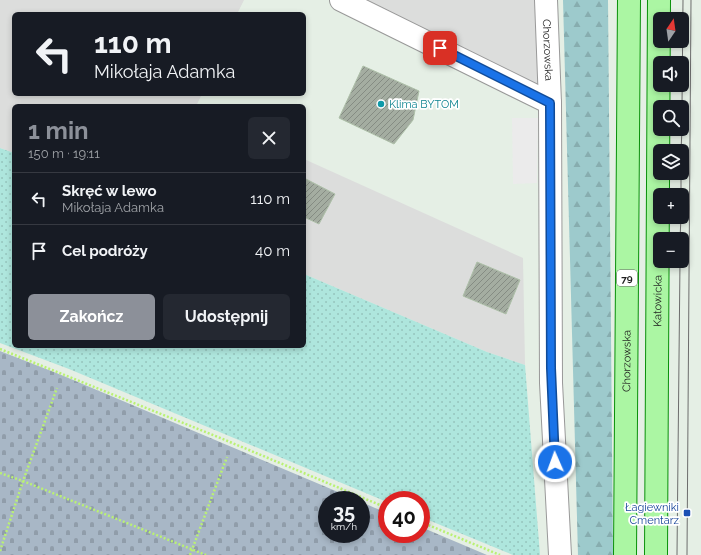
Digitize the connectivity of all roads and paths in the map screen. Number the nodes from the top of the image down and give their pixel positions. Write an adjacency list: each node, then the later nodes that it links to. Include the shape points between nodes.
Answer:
1 (341, 0): 5 (street)
2 (546, 0): 5 (street, Chorzowska)
3 (629, 0): 19 (main road, Chorzowska / 79)
4 (659, 0): 20 (main road, Katowicka)
5 (550, 103): 18 (street, Chorzowska, via 552,383)
6 (0, 349): 11 (path)
7 (57, 388): 10 (path)
8 (227, 457): 13 (path)
9 (0, 473): 10 (path)
10 (23, 481): 13 (path); 14 (path)
11 (378, 504)
12 (430, 526): 17 (path)
13 (192, 549): 15 (path); 16 (path)
14 (0, 551)
15 (190, 555)
16 (206, 555)
17 (500, 555)
18 (560, 555)
19 (625, 555)
20 (656, 555)

